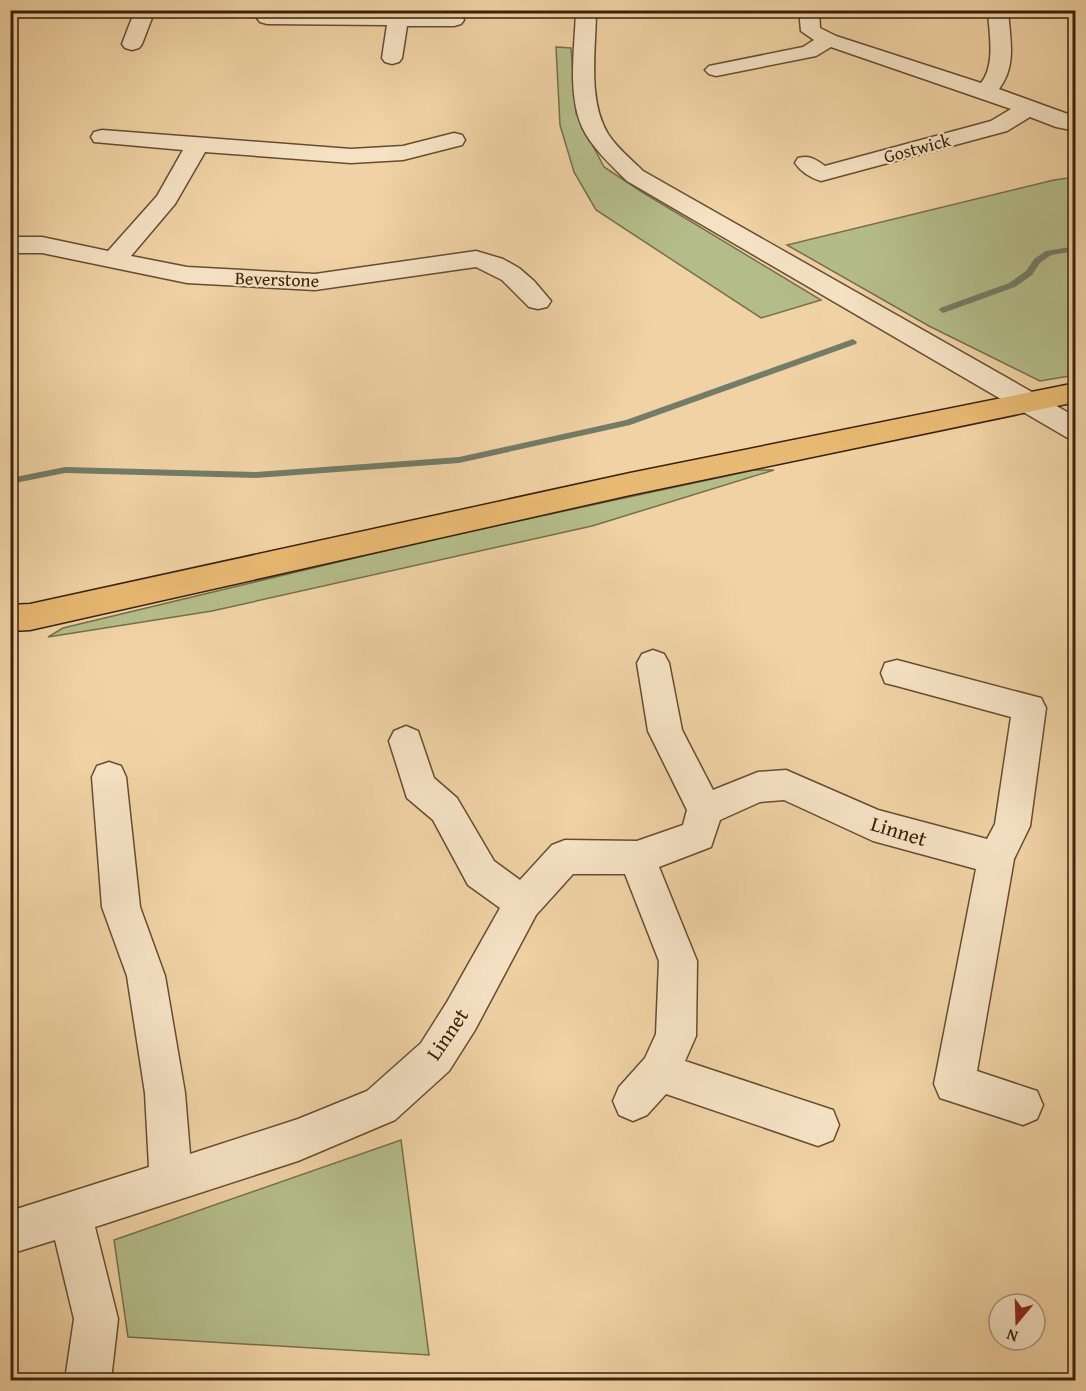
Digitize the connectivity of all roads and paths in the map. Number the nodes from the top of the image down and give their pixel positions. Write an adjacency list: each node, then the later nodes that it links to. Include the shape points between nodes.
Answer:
1 (145, 10): 9 (street)
2 (586, 10): 23 (street, via 586,104 609,151 635,176 843,299)
3 (809, 10): 8 (street, via 811,31)
4 (998, 10): 12 (street, via 1001,62 998,76)
5 (398, 15): 6 (street); 7 (street); 10 (street)
6 (267, 18)
7 (454, 20)
8 (829, 40): 11 (street, via 809,52); 12 (street)
9 (132, 44)
10 (392, 58)
11 (715, 70)
12 (986, 92): 13 (street)
13 (1027, 109): 14 (street); 18 (street, Gostwick, via 999,126 821,174)
14 (1076, 124)
15 (102, 137): 17 (street)
16 (454, 141): 17 (street, via 403,153 351,156)
17 (197, 145): 20 (street, via 167,199)
18 (806, 163)
19 (10, 245): 20 (street, Beverstone, via 42,245)
20 (114, 260): 21 (street, Beverstone, via 187,275 315,282 476,259 500,267)
21 (538, 301)
22 (1076, 392): 23 (main road)
23 (1029, 402): 24 (street); 25 (main road, via 618,486)
24 (1076, 430)
25 (17, 621)
26 (653, 663): 30 (street, via 665,731)
27 (897, 673): 32 (street, via 1029,708 1012,826)
28 (406, 741): 33 (street, via 419,787 444,809 482,873)
29 (109, 777): 38 (street, via 121,907 146,976 165,1093)
30 (705, 810): 31 (street, Linnet, via 698,836); 32 (street, Linnet, via 758,787 786,784 873,825)
31 (637, 858): 33 (street, Linnet, via 565,857); 34 (street, via 678,961 676,1035)
32 (996, 858): 36 (street, via 954,1084)
33 (523, 903): 38 (street, Linnet, via 435,1057 381,1106 298,1140)
34 (659, 1072): 35 (street); 37 (street)
35 (633, 1101)
36 (1023, 1105)
37 (818, 1125)
38 (171, 1182): 39 (street, Linnet)
39 (70, 1212): 40 (street, Linnet); 41 (street, via 96,1319)
40 (10, 1233)
41 (88, 1380)

